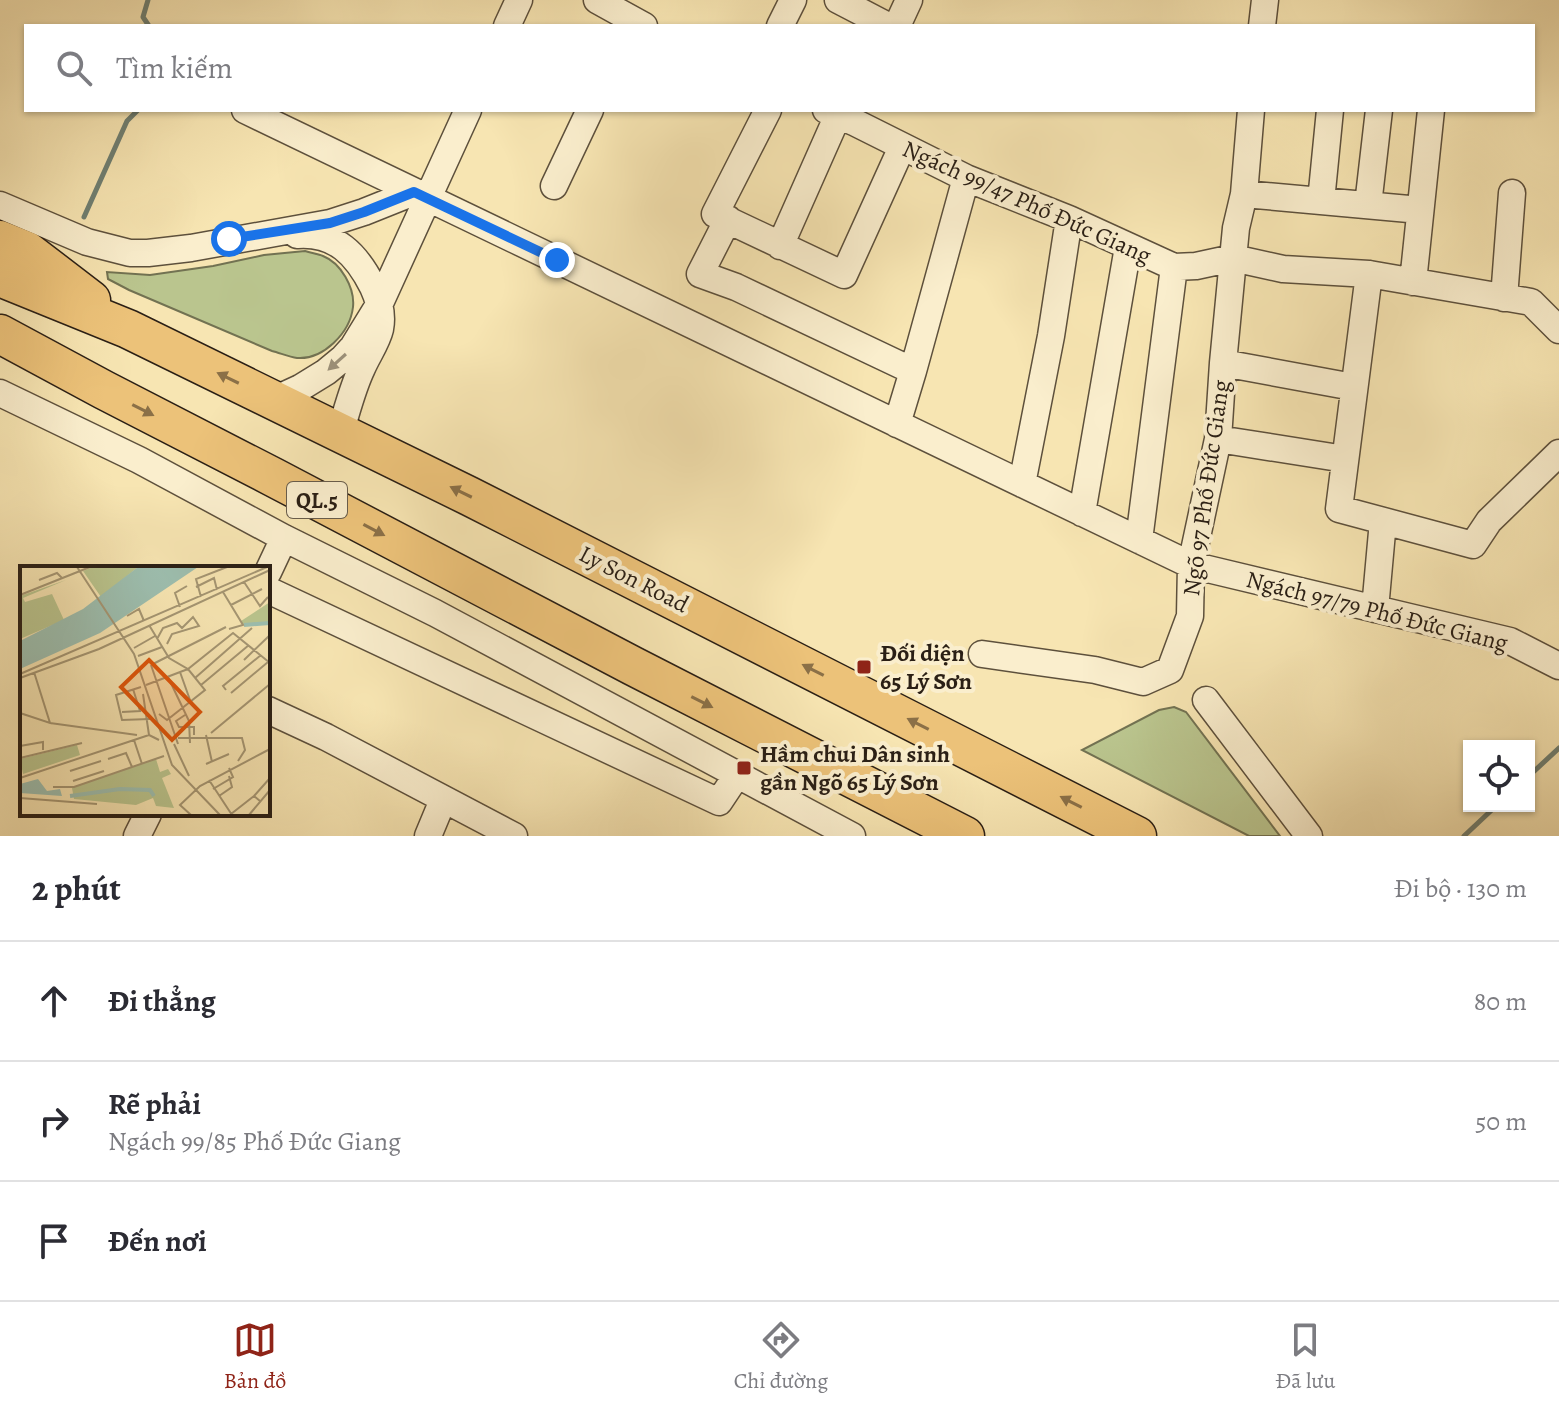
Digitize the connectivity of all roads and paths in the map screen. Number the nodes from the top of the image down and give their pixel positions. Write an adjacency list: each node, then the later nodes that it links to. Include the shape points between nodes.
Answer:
1 (519, 0): 8 (street)
2 (597, 0): 7 (street)
3 (793, 0): 9 (street)
4 (838, 0): 10 (street)
5 (909, 0): 11 (street)
6 (1265, 0): 12 (street)
7 (638, 18)
8 (508, 24)
9 (781, 24)
10 (884, 24)
11 (898, 24)
12 (1262, 24)
13 (249, 112): 27 (street, Ngách 97/79 Phố Đức Giang)
14 (467, 112): 27 (street, via 440,170)
15 (589, 112): 24 (street)
16 (767, 112): 32 (street)
17 (1251, 112): 26 (street, Ngõ 97 Phố Đức Giang)
18 (1330, 112): 28 (street)
19 (1379, 112): 30 (street)
20 (1431, 112): 31 (street)
21 (845, 114): 22 (street, Ngách 99/47 Phố Đức Giang); 36 (street)
22 (902, 147): 23 (street, Ngách 99/47 Phố Đức Giang); 36 (street, via 844,275)
23 (966, 178): 33 (street, Ngách 99/47 Phố Đức Giang); 50 (street)
24 (554, 186)
25 (1512, 193): 43 (street)
26 (1244, 194): 28 (street); 38 (street, Ngõ 97 Phố Đức Giang)
27 (421, 195): 34 (street, via 330,223); 44 (street); 55 (street, Ngách 97/79 Phố Đức Giang)
28 (1321, 201): 30 (street)
29 (0, 205): 34 (street, via 87,242 130,253)
30 (1368, 205): 31 (street)
31 (1420, 210): 42 (street)
32 (721, 217): 36 (street); 50 (street, via 700,274)
33 (1069, 219): 37 (street, Ngách 99/47 Phố Đức Giang); 60 (street)
34 (229, 239): 44 (street, via 303,234 339,244 363,268)
35 (0, 240): 46 (highway, Ly Son Road, via 27,251)
36 (780, 246)
37 (1128, 247): 39 (street, Ngách 99/47 Phố Đức Giang); 61 (street)
38 (1233, 258): 39 (street, Ngách 99/47 Phố Đức Giang); 40 (street, via 1283,269); 49 (street, Ngõ 97 Phố Đức Giang)
39 (1174, 267): 64 (street)
40 (1369, 274): 42 (street); 51 (street)
41 (0, 277): 46 (highway, Ly Son Road)
42 (1413, 282): 43 (street)
43 (1504, 298): 45 (street, via 1531,302)
44 (380, 303): 54 (street, one-way to 54, via 343,358); 56 (street, via 380,329)
45 (1558, 328)
46 (128, 329): 54 (highway, Ly Son Road, one-way to 46)
47 (0, 334): 52 (highway, QL.5)
48 (0, 359): 52 (highway)
49 (1223, 363): 51 (street); 57 (street, Ngõ 97 Phố Đức Giang)
50 (913, 371): 55 (street)
51 (1353, 387): 59 (street)
52 (104, 390): 80 (highway, QL.5, one-way to 80)
53 (0, 393): 63 (street)
54 (274, 400): 56 (highway, Ly Son Road)
55 (897, 424): 60 (street, Ngách 97/79 Phố Đức Giang)
56 (340, 433): 81 (highway, Ly Son Road, one-way to 56)
57 (1218, 439): 59 (street); 65 (street, Ngõ 97 Phố Đức Giang)
58 (1559, 453): 62 (street, via 1489,521 1473,545)
59 (1345, 459): 62 (street, via 1339,509)
60 (1022, 484): 61 (street, Ngách 97/79 Phố Đức Giang)
61 (1082, 513): 64 (street, Ngách 97/79 Phố Đức Giang)
62 (1383, 521): 68 (street)
63 (284, 538): 66 (street); 73 (street)
64 (1139, 540): 65 (street, Ngách 97/79 Phố Đức Giang)
65 (1191, 565): 68 (street, Ngách 97/79 Phố Đức Giang); 69 (street, Ngõ 97 Phố Đức Giang, via 1190,616 1170,670 1143,682)
66 (270, 568)
67 (270, 591): 73 (street, via 719,802)
68 (1375, 609): 70 (street, Ngách 97/79 Phố Đức Giang, via 1510,641)
69 (982, 654)
70 (1559, 666)
71 (1206, 700): 82 (street)
72 (270, 711): 74 (street)
73 (737, 775): 79 (street)
74 (443, 800): 77 (street); 78 (street)
75 (147, 816): 76 (street)
76 (137, 836)
77 (428, 836)
78 (514, 836)
79 (852, 836)
80 (965, 836)
81 (1137, 836)
82 (1309, 836)

